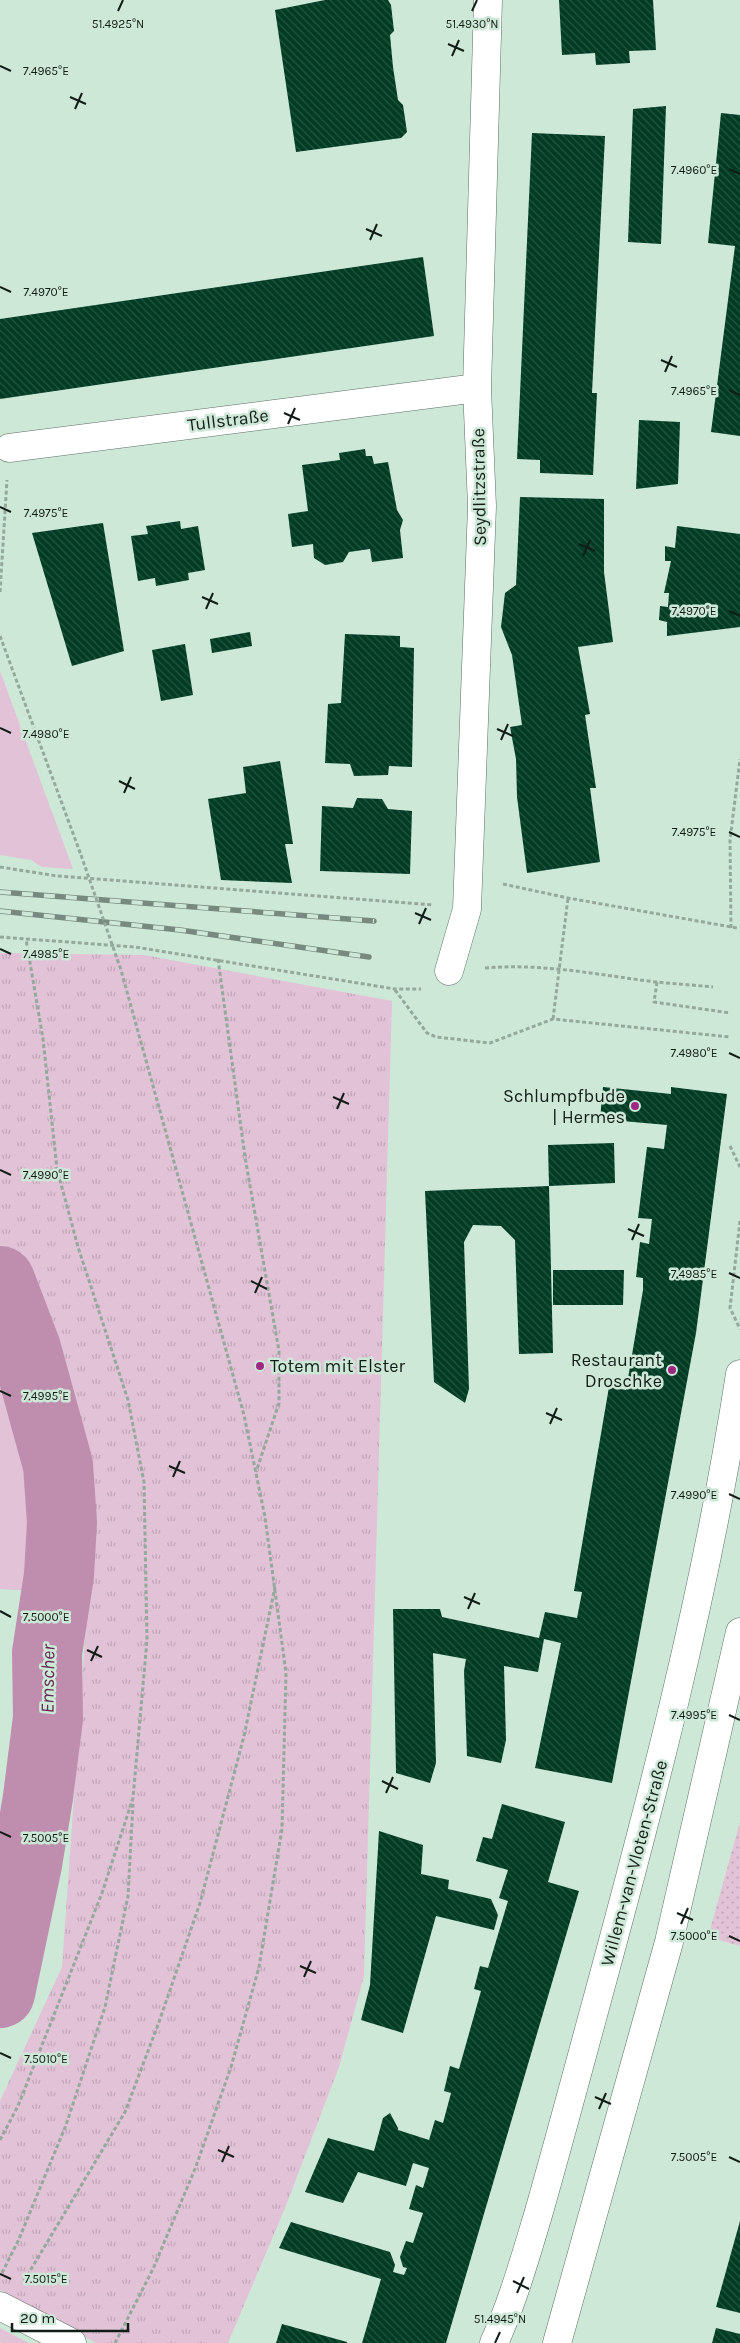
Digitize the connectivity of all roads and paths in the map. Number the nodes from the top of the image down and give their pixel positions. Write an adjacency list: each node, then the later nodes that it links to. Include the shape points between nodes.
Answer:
1 (488, 0): 2 (main road, Seydlitzstraße)
2 (477, 388): 3 (main road, Tullstraße); 8 (main road, Seydlitzstraße, via 482,506)
3 (9, 448): 4 (path)
4 (0, 592)
5 (0, 636): 28 (path, bridge, via 82,855 121,970 208,1280)
6 (740, 759): 11 (path, via 730,840)
7 (0, 868): 10 (path, via 57,876)
8 (468, 876): 9 (path); 10 (main road, Seydlitzstraße)
9 (568, 898): 11 (path); 16 (path)
10 (467, 909): 17 (main road, Seydlitzstraße)
11 (731, 928): 12 (path)
12 (737, 928)
13 (0, 937): 14 (path)
14 (26, 939): 15 (path, via 135,947); 31 (path, via 43,1039 57,1169 78,1247 128,1400 144,1482 147,1640)
15 (218, 959): 21 (path, via 395,989 426,1033 436,1037 490,1043); 28 (path, via 246,1157 279,1351 279,1403)
16 (560, 968): 17 (path, via 517,965); 18 (path); 21 (path)
17 (448, 971)
18 (657, 982): 19 (path); 20 (path, via 654,1002)
19 (713, 987)
20 (730, 1013)
21 (553, 1019): 22 (path)
22 (730, 1038)
23 (730, 1146): 24 (path)
24 (740, 1167)
25 (740, 1221): 26 (path, via 730,1308)
26 (740, 1329)
27 (740, 1374): 38 (main road, Willem-van-Vloten-Straße, via 714,1527 647,1819 530,2240 507,2314)
28 (256, 1472): 29 (path)
29 (276, 1584): 34 (path, via 244,1736 194,1921 125,2112); 37 (path, via 286,1673 282,1829 259,1967 231,2067 196,2169 153,2270)
30 (740, 1632): 39 (main road, via 669,1942)
31 (134, 1798): 32 (path, via 102,1893 18,2106); 33 (path, via 128,1896 105,2007 66,2125)
32 (0, 2140)
33 (2, 2272)
34 (22, 2284)
35 (0, 2306): 36 (main road)
36 (72, 2343)
37 (115, 2343)
38 (494, 2343)
39 (557, 2343)

